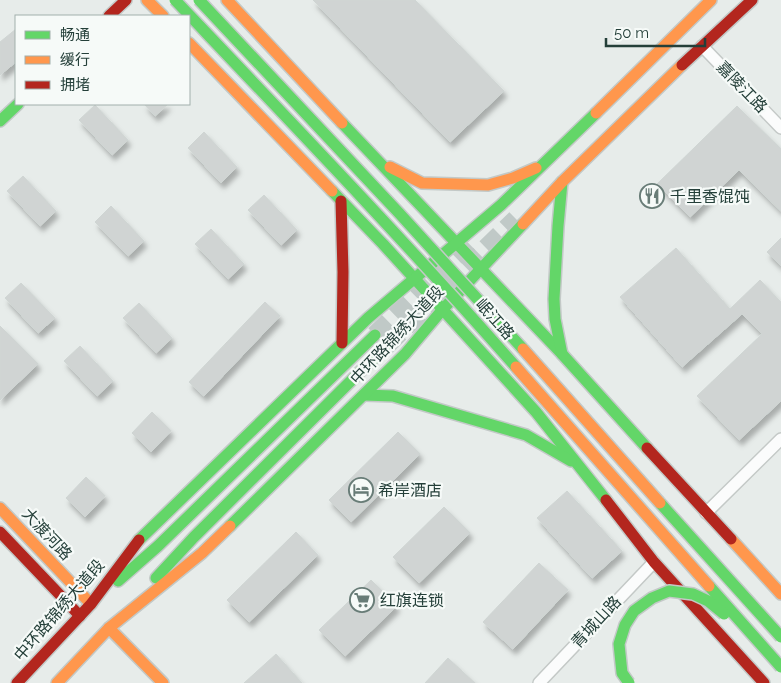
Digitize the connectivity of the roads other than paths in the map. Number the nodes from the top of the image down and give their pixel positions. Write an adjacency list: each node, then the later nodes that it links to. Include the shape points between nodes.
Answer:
1 (126, 0): 8 (main road)
2 (147, 0): 9 (main road)
3 (175, 0): 10 (main road, 岷江路, bridge)
4 (199, 0): 40 (main road, 岷江路, bridge, via 428,244)
5 (227, 0): 17 (main road, 岷江路)
6 (711, 0): 18 (main road, 中环路锦绣大道段)
7 (752, 0): 13 (main road, 中环路锦绣大道段)
8 (110, 15)
9 (162, 15)
10 (189, 15)
11 (190, 16): 41 (main road, 岷江路, bridge, via 471,316)
12 (190, 44): 20 (main road, 岷江路)
13 (702, 46): 16 (street, 嘉陵江路); 19 (main road, 中环路锦绣大道段)
14 (17, 105): 15 (main road)
15 (0, 121)
16 (781, 128)
17 (376, 159): 18 (main road, via 422,183 488,185); 21 (main road, 岷江路)
18 (541, 166): 21 (main road, 中环路锦绣大道段)
19 (562, 182): 22 (main road, 中环路锦绣大道段); 28 (main road, via 554,300)
20 (341, 201): 23 (main road, 岷江路); 26 (main road, via 344,239)
21 (456, 242): 22 (main road, 岷江路); 23 (main road, 中环路锦绣大道段)
22 (481, 268): 24 (main road, 中环路锦绣大道段); 28 (main road, 岷江路)
23 (415, 278): 24 (main road, 岷江路); 26 (main road, 中环路锦绣大道段)
24 (443, 309): 29 (main road, 中环路锦绣大道段); 31 (main road, 岷江路)
25 (375, 334): 37 (main road, via 158,546)
26 (342, 344): 37 (main road, 中环路锦绣大道段, via 139,540)
27 (386, 346): 39 (main road, via 194,537)
28 (562, 354): 33 (main road, 岷江路)
29 (364, 394): 31 (main road, via 393,396 526,435); 39 (main road, 中环路锦绣大道段, via 202,553)
30 (781, 439): 33 (street)
31 (581, 467): 35 (main road, 岷江路)
32 (0, 508): 37 (main road, 大渡河路)
33 (706, 513): 36 (main road, 岷江路)
34 (0, 532): 38 (main road, 大渡河路)
35 (654, 562): 46 (street, 青城山路); 48 (main road, 岷江路)
36 (781, 594)
37 (91, 604): 38 (main road, 中环路锦绣大道段)
38 (80, 616): 43 (main road, 中环路锦绣大道段)
39 (109, 628): 44 (main road, 中环路锦绣大道段); 45 (main road)
40 (781, 637)
41 (759, 642): 42 (main road, 岷江路, bridge); 47 (main road, bridge, via 708,601 693,594 669,591 634,611 625,624 619,644 622,673)
42 (781, 668)
43 (17, 683)
44 (58, 683)
45 (163, 683)
46 (539, 683)
47 (629, 683)
48 (764, 683)

